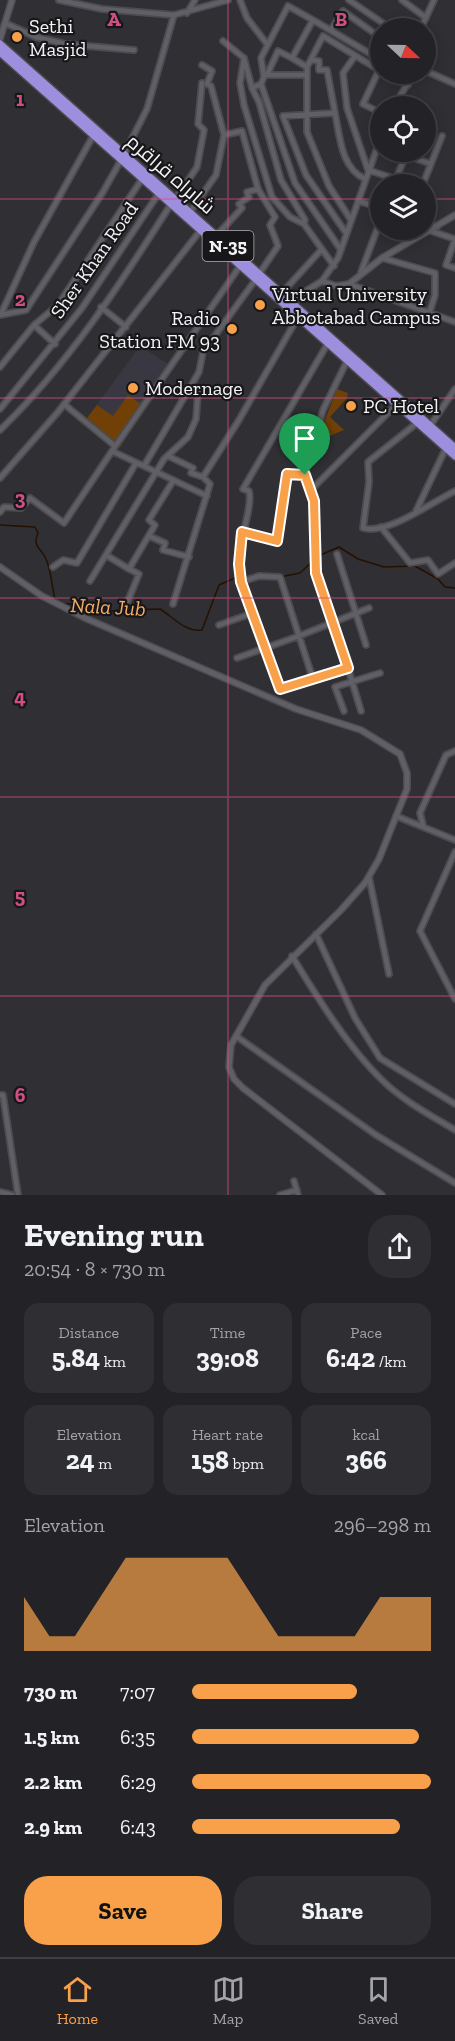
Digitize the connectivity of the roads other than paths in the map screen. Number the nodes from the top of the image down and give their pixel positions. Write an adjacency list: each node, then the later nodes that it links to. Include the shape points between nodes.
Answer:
1 (12, 0): 14 (street)
2 (59, 0): 10 (street, via 102,9)
3 (195, 0): 9 (street)
4 (228, 0): 9 (street)
5 (240, 0): 20 (street, via 247,18)
6 (349, 0): 11 (street)
7 (402, 0): 12 (street)
8 (434, 0): 12 (street)
9 (187, 12): 10 (street)
10 (174, 15): 47 (street, via 147,109)
11 (375, 18)
12 (426, 18)
13 (313, 20): 15 (street); 20 (street, via 288,6); 26 (street)
14 (5, 23): 17 (street); 21 (street, via 65,44)
15 (331, 30): 16 (street, via 344,11); 23 (street)
16 (370, 30)
17 (0, 39)
18 (223, 41): 25 (street)
19 (0, 44): 47 (highway, شاہراہ قراقرم / N-35)
20 (267, 44): 36 (street, via 261,58)
21 (134, 50)
22 (0, 52): 45 (highway, شاہراہ قراقرم / N-35)
23 (370, 53)
24 (355, 56): 27 (street, via 323,36); 29 (street); 51 (street, via 343,73 347,108)
25 (244, 58): 39 (street); 64 (street, via 240,83 244,105 272,196 290,217)
26 (292, 58): 30 (street); 31 (street, via 278,51 267,75)
27 (311, 60): 30 (street); 43 (street, via 319,61 319,70 327,70)
28 (202, 65): 44 (street, via 213,71 207,84 211,86)
29 (370, 65)
30 (307, 67): 31 (street)
31 (306, 75): 42 (street)
32 (436, 75): 35 (street)
33 (455, 76): 35 (street)
34 (202, 83): 59 (street, via 198,124 204,130 197,166)
35 (453, 83)
36 (261, 84): 39 (street); 74 (street, via 295,183)
37 (375, 84): 41 (street, via 363,104)
38 (408, 85): 40 (street)
39 (252, 88): 64 (street, via 281,180 305,220)
40 (401, 96)
41 (370, 108)
42 (305, 113): 43 (street); 63 (street, via 307,132 329,186); 67 (street, via 283,116 306,175)
43 (335, 113): 55 (street, via 346,160 355,174)
44 (224, 135): 56 (street, via 242,131); 61 (street, via 216,176)
45 (93, 136): 47 (highway, شاہراہ قراقرم / N-35); 87 (street, via 34,242)
46 (442, 136): 50 (street)
47 (122, 157): 54 (highway, شاہراہ قراقرم / N-35); 59 (highway, شاہراہ قراقرم / N-35); 87 (street, via 26,310)
48 (372, 162): 51 (street)
49 (426, 162): 50 (street)
50 (431, 164): 53 (street)
51 (368, 170): 52 (street); 55 (street)
52 (377, 174)
53 (427, 174)
54 (142, 178): 57 (highway, شاہراہ قراقرم / N-35); 91 (street, via 58,305)
55 (365, 179): 58 (street)
56 (258, 189): 69 (street, via 247,192 249,197 239,204 242,208); 81 (street, via 275,217 270,225 278,246)
57 (159, 193): 59 (highway, شاہراہ قراقرم / N-35); 94 (street, Sher Khan Road)
58 (358, 201): 60 (street); 63 (street)
59 (173, 202): 61 (highway, شاہراہ قراقرم / N-35); 66 (highway, شاہراہ قراقرم / N-35); 86 (street)
60 (370, 205)
61 (190, 212): 69 (highway, شاہراہ قراقرم / N-35)
62 (455, 215): 65 (street)
63 (351, 220): 67 (street)
64 (304, 225): 73 (street)
65 (437, 227)
66 (200, 231): 76 (highway, شاہراہ قراقرم / N-35); 92 (street)
67 (346, 233): 74 (street)
68 (436, 233): 70 (street)
69 (216, 236): 79 (highway, شاہراہ قراقرم / N-35)
70 (455, 239): 78 (street, via 446,265)
71 (373, 240): 80 (street)
72 (415, 240): 75 (street)
73 (322, 249): 77 (street); 84 (street)
74 (340, 250): 77 (street)
75 (382, 258): 80 (street); 88 (street, via 435,273 435,295)
76 (241, 265): 79 (highway, شاہراہ قراقرم / N-35); 106 (street)
77 (334, 266): 82 (street)
78 (455, 268)
79 (251, 270): 81 (highway, شاہراہ قراقرم / N-35)
80 (361, 272): 83 (street)
81 (258, 276): 84 (highway, شاہراہ قراقرم / N-35); 89 (highway, شاہراہ قراقرم / N-35); 97 (street, via 203,352 199,372)
82 (322, 280): 83 (street, via 336,286); 85 (street)
83 (349, 284): 88 (street)
84 (281, 294): 85 (highway, شاہراہ قراقرم / N-35)
85 (290, 301): 103 (highway, شاہراہ قراقرم / N-35)
86 (101, 307): 92 (street); 104 (street, via 60,365)
87 (1, 314)
88 (429, 314): 90 (street)
89 (298, 317): 93 (highway, شاہراہ قراقرم / N-35); 113 (street)
90 (455, 322)
91 (34, 325): 94 (street, Sher Khan Road); 96 (street, Sher Khan Road)
92 (126, 327): 99 (street)
93 (328, 343): 95 (highway, شاہراہ قراقرم / N-35); 122 (street, via 243,489 251,497)
94 (55, 344): 101 (street, Sher Khan Road)
95 (347, 361): 100 (highway, شاہراہ قراقرم / N-35); 112 (street, via 322,410)
96 (0, 367)
97 (190, 388): 107 (street, via 198,392 196,419 188,437); 110 (street)
98 (455, 389): 103 (street)
99 (64, 404): 106 (street); 114 (street)
100 (396, 405): 102 (highway, شاہراہ قراقرم / N-35); 116 (street)
101 (0, 409)
102 (417, 423): 105 (highway, شاہراہ قراقرم / N-35); 121 (street, via 368,462 363,528)
103 (430, 426): 105 (highway, شاہراہ قراقرم / N-35)
104 (0, 430)
105 (452, 447): 108 (highway, شاہراہ قراقرم / N-35); 120 (street)
106 (114, 448): 109 (street); 119 (street, via 64,523 30,498 21,508 4,507)
107 (168, 456): 111 (street); 113 (street)
108 (455, 456)
109 (136, 463): 110 (street); 129 (street, via 77,562 63,560)
110 (144, 466): 111 (street)
111 (156, 473): 115 (street); 125 (street)
112 (305, 475): 116 (street); 122 (street, via 287,474 277,541)
113 (203, 477): 118 (street, via 210,484)
114 (0, 478)
115 (173, 481): 118 (street); 123 (street, via 149,520 155,525)
116 (310, 490): 138 (street, via 314,501 315,564)
117 (455, 491): 120 (street)
118 (207, 496): 126 (street)
119 (0, 512)
120 (415, 513): 121 (street)
121 (381, 527): 127 (street, via 410,562 428,560 438,574)
122 (242, 532): 132 (street)
123 (149, 536): 126 (street, via 165,543 163,550); 130 (street)
124 (337, 554): 137 (street)
125 (106, 555): 130 (street); 131 (street)
126 (189, 557): 134 (street)
127 (455, 563)
128 (0, 567): 151 (street, via 42,596 85,618 296,709 361,730 386,744 399,754 407,773)
129 (53, 567)
130 (129, 569): 133 (street, via 139,574)
131 (90, 581)
132 (241, 582): 136 (street); 140 (street, via 259,576 280,577)
133 (127, 603)
134 (173, 604)
135 (369, 608): 137 (street)
136 (253, 613): 139 (street); 142 (street)
137 (357, 613): 138 (street); 141 (street)
138 (334, 624): 140 (street); 144 (street)
139 (219, 625)
140 (299, 636): 142 (street); 146 (street)
141 (366, 645)
142 (266, 649): 143 (street); 146 (street, via 280,689)
143 (237, 658)
144 (348, 668): 146 (street); 147 (street)
145 (380, 674): 147 (street)
146 (313, 679)
147 (353, 682): 148 (street, via 336,687); 149 (street)
148 (344, 711)
149 (362, 711)
150 (455, 751): 152 (street, via 446,755 420,813)
151 (396, 816): 152 (street); 155 (street)
152 (423, 825): 153 (street)
153 (455, 840)
154 (455, 852): 159 (street, via 420,931)
155 (369, 877): 156 (street); 158 (street)
156 (316, 933): 157 (street); 162 (street, via 355,1018 380,1058)
157 (292, 956): 160 (street, via 265,985); 163 (street, via 310,987 382,1081)
158 (389, 974)
159 (455, 999)
160 (236, 1036): 165 (street, via 376,1135); 171 (street, via 228,1058 234,1079)
161 (0, 1095): 169 (street)
162 (455, 1104)
163 (455, 1130)
164 (294, 1181): 167 (street)
165 (455, 1183)
166 (0, 1192): 168 (street)
167 (298, 1192): 170 (street)
168 (12, 1195)
169 (18, 1195)
170 (280, 1195)
171 (382, 1195)

